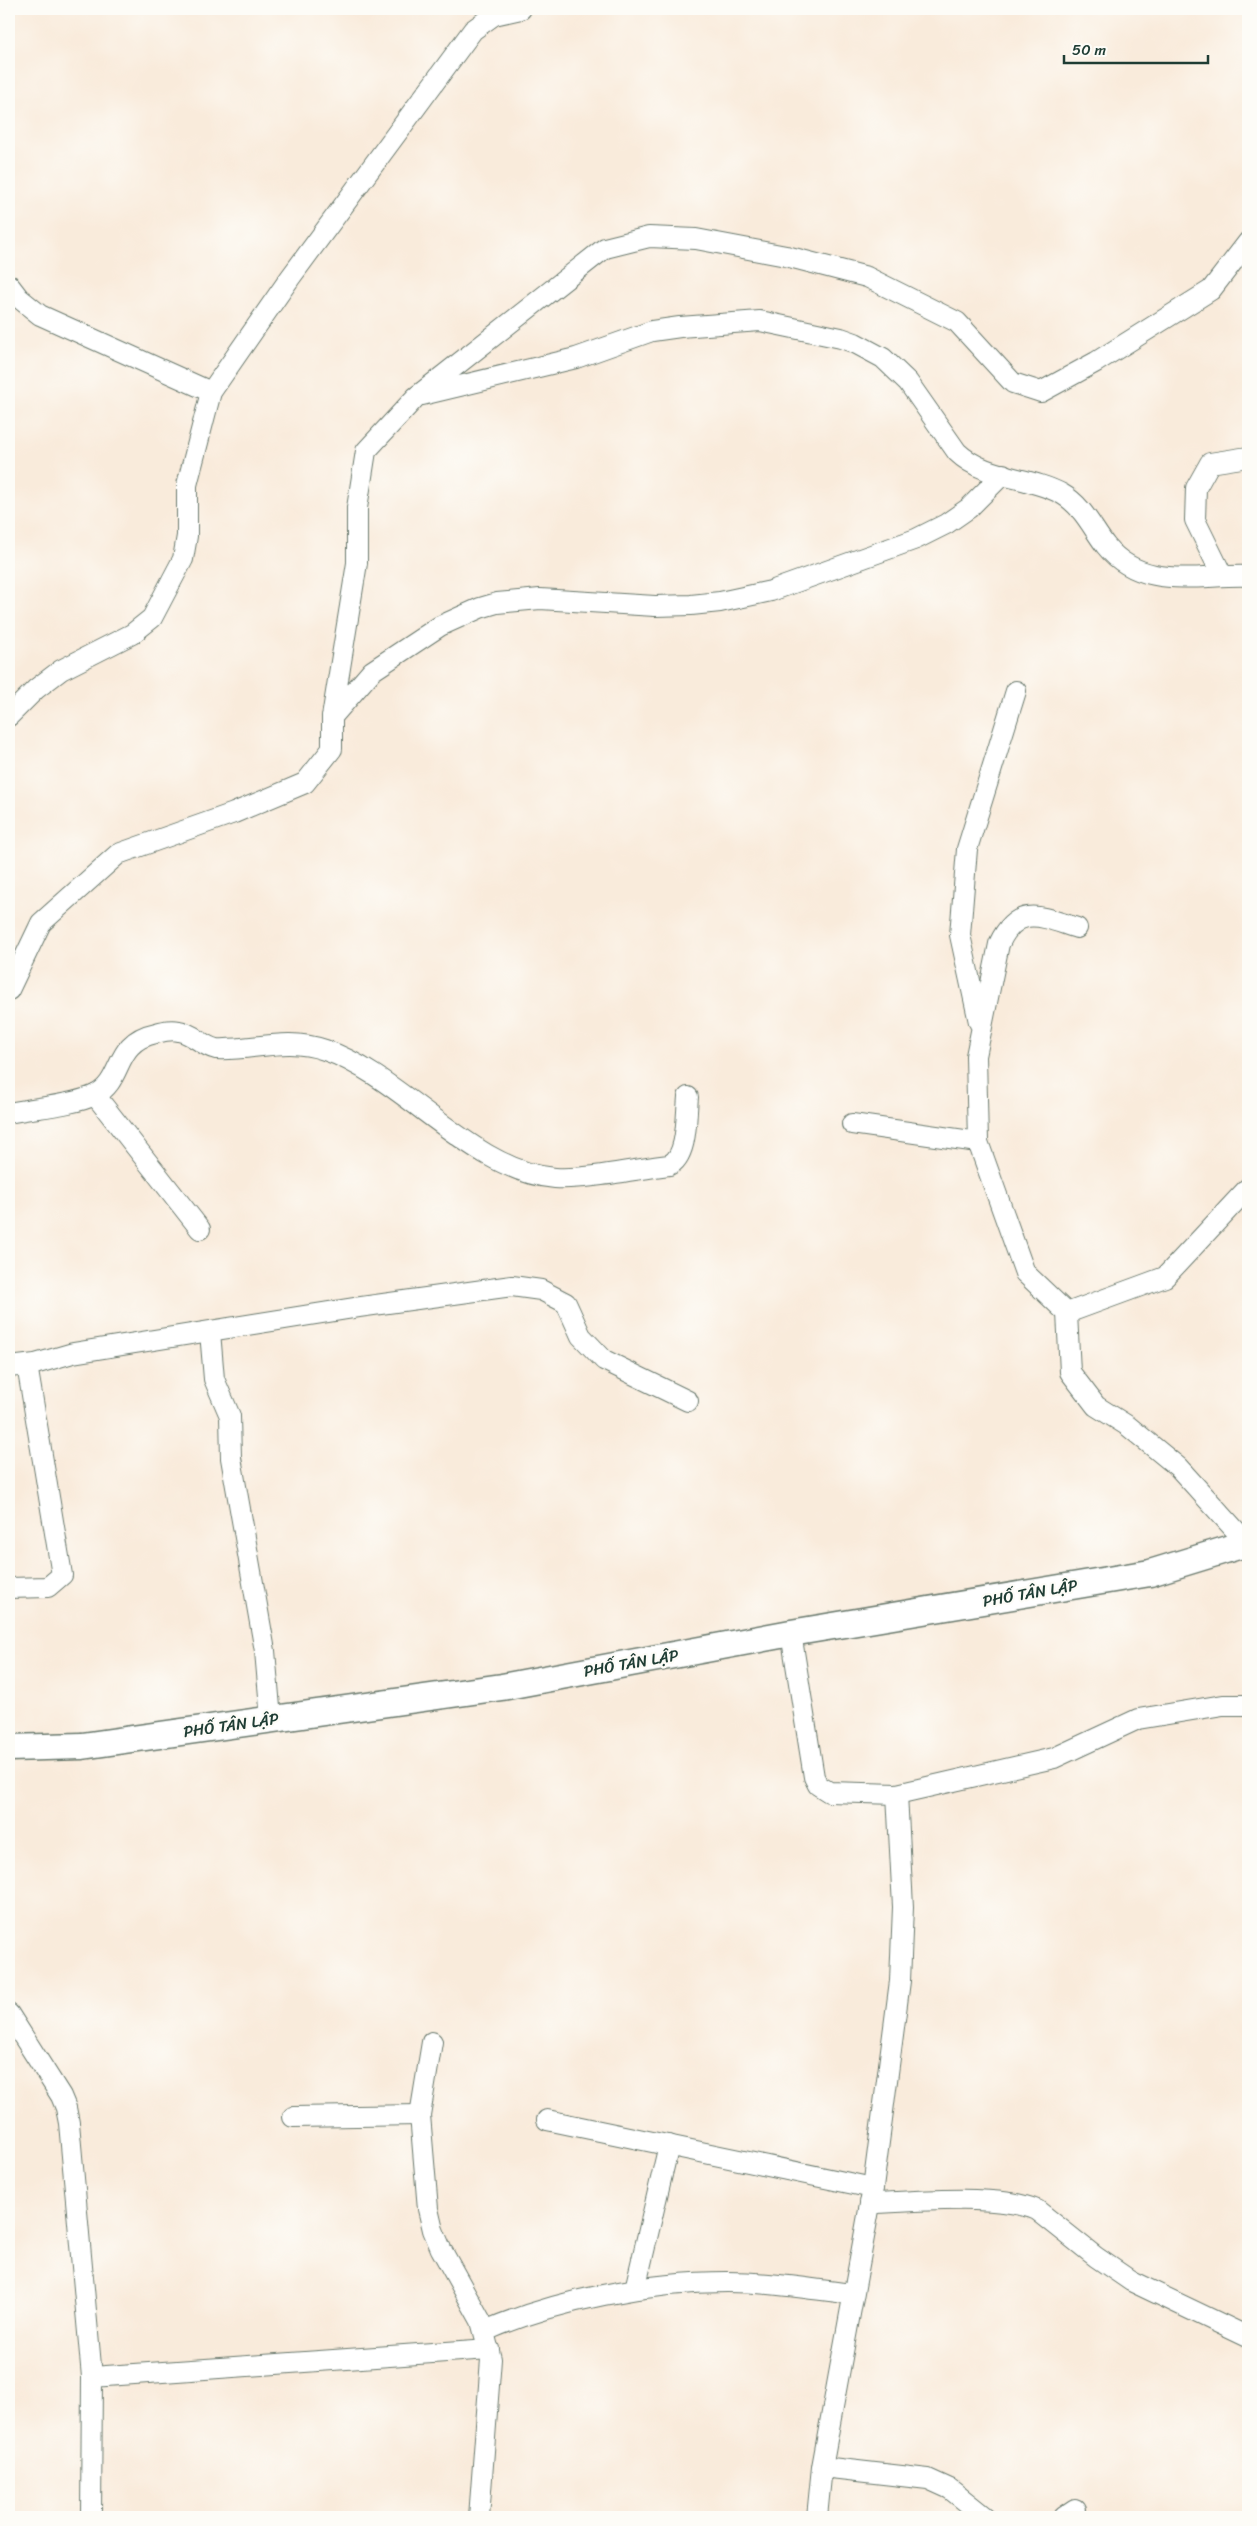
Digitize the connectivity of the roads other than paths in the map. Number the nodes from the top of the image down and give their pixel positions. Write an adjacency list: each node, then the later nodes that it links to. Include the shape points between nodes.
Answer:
1 (521, 9): 2 (street)
2 (494, 12): 5 (street, via 465,40 290,278)
3 (1248, 242): 6 (street, via 1211,290 1096,362 1041,392 1013,383 957,322 867,278 786,256 696,239 649,237 605,248)
4 (9, 285): 5 (street, via 24,303 40,314)
5 (212, 392): 12 (street, via 187,485 183,559 152,618 132,634 61,670)
6 (416, 397): 8 (street, via 576,358 652,332 760,321 841,338 877,354 908,382 965,460 979,468); 13 (street, via 366,451 357,508 357,564)
7 (1248, 457): 9 (street, via 1210,463 1196,488 1195,520)
8 (1003, 474): 9 (street, via 1071,500 1112,553 1139,571 1176,578); 13 (street, via 968,508 916,539 763,593 691,605 540,599 480,608 440,626 372,671)
9 (1222, 575): 10 (street)
10 (1248, 576)
11 (1016, 691): 16 (street, via 967,849 960,935)
12 (9, 716)
13 (332, 717): 15 (street, via 332,749 305,784 118,854 41,923)
14 (1077, 928): 16 (street, via 1040,916 1027,916 1006,930)
15 (9, 990)
16 (980, 1029): 21 (street, via 976,1056)
17 (95, 1095): 18 (street, via 110,1080 130,1045 145,1035 177,1030 204,1046 216,1049 271,1043 310,1046 358,1065 497,1159 525,1171 556,1178 675,1162 682,1152); 19 (street); 23 (street)
18 (688, 1097)
19 (9, 1113)
20 (852, 1124): 21 (street)
21 (978, 1142): 24 (street, via 1025,1273)
22 (1248, 1188): 24 (street, via 1166,1277)
23 (200, 1229)
24 (1067, 1313): 28 (street, via 1070,1372 1096,1406 1128,1426 1178,1467)
25 (210, 1332): 26 (street, via 73,1353); 27 (street, via 512,1286 541,1290 566,1303 581,1336 604,1360); 32 (street, via 214,1379 230,1416 231,1458 265,1651)
26 (18, 1366): 29 (street, via 62,1575 48,1587)
27 (688, 1401)
28 (1248, 1543): 30 (main road, PHỐ TÂN LẬP, via 1150,1573)
29 (9, 1588)
30 (791, 1633): 32 (main road, PHỐ TÂN LẬP, via 502,1687); 34 (street, via 814,1777 818,1785 829,1792)
31 (1248, 1706): 34 (street, via 1222,1706 1138,1719 1054,1758)
32 (271, 1719): 33 (main road, PHỐ TÂN LẬP, via 82,1746)
33 (9, 1748)
34 (897, 1794): 41 (street, via 903,1907 901,1971)
35 (9, 2014): 46 (street, via 66,2108)
36 (432, 2042): 37 (street)
37 (420, 2116): 38 (street); 45 (street, via 428,2209 433,2230)
38 (293, 2117)
39 (547, 2120): 40 (street)
40 (668, 2145): 41 (street); 42 (street)
41 (872, 2195): 43 (street); 44 (street, via 992,2201 1026,2206 1047,2217 1096,2257 1131,2280)
42 (635, 2289): 43 (street, via 725,2282); 45 (street, via 530,2312)
43 (852, 2294): 47 (street)
44 (1248, 2337)
45 (487, 2340): 46 (street); 49 (street, via 492,2370)
46 (92, 2377): 48 (street)
47 (822, 2466): 50 (street); 51 (street, via 928,2479 950,2489)
48 (91, 2517)
49 (479, 2517)
50 (817, 2517)
51 (985, 2517)

